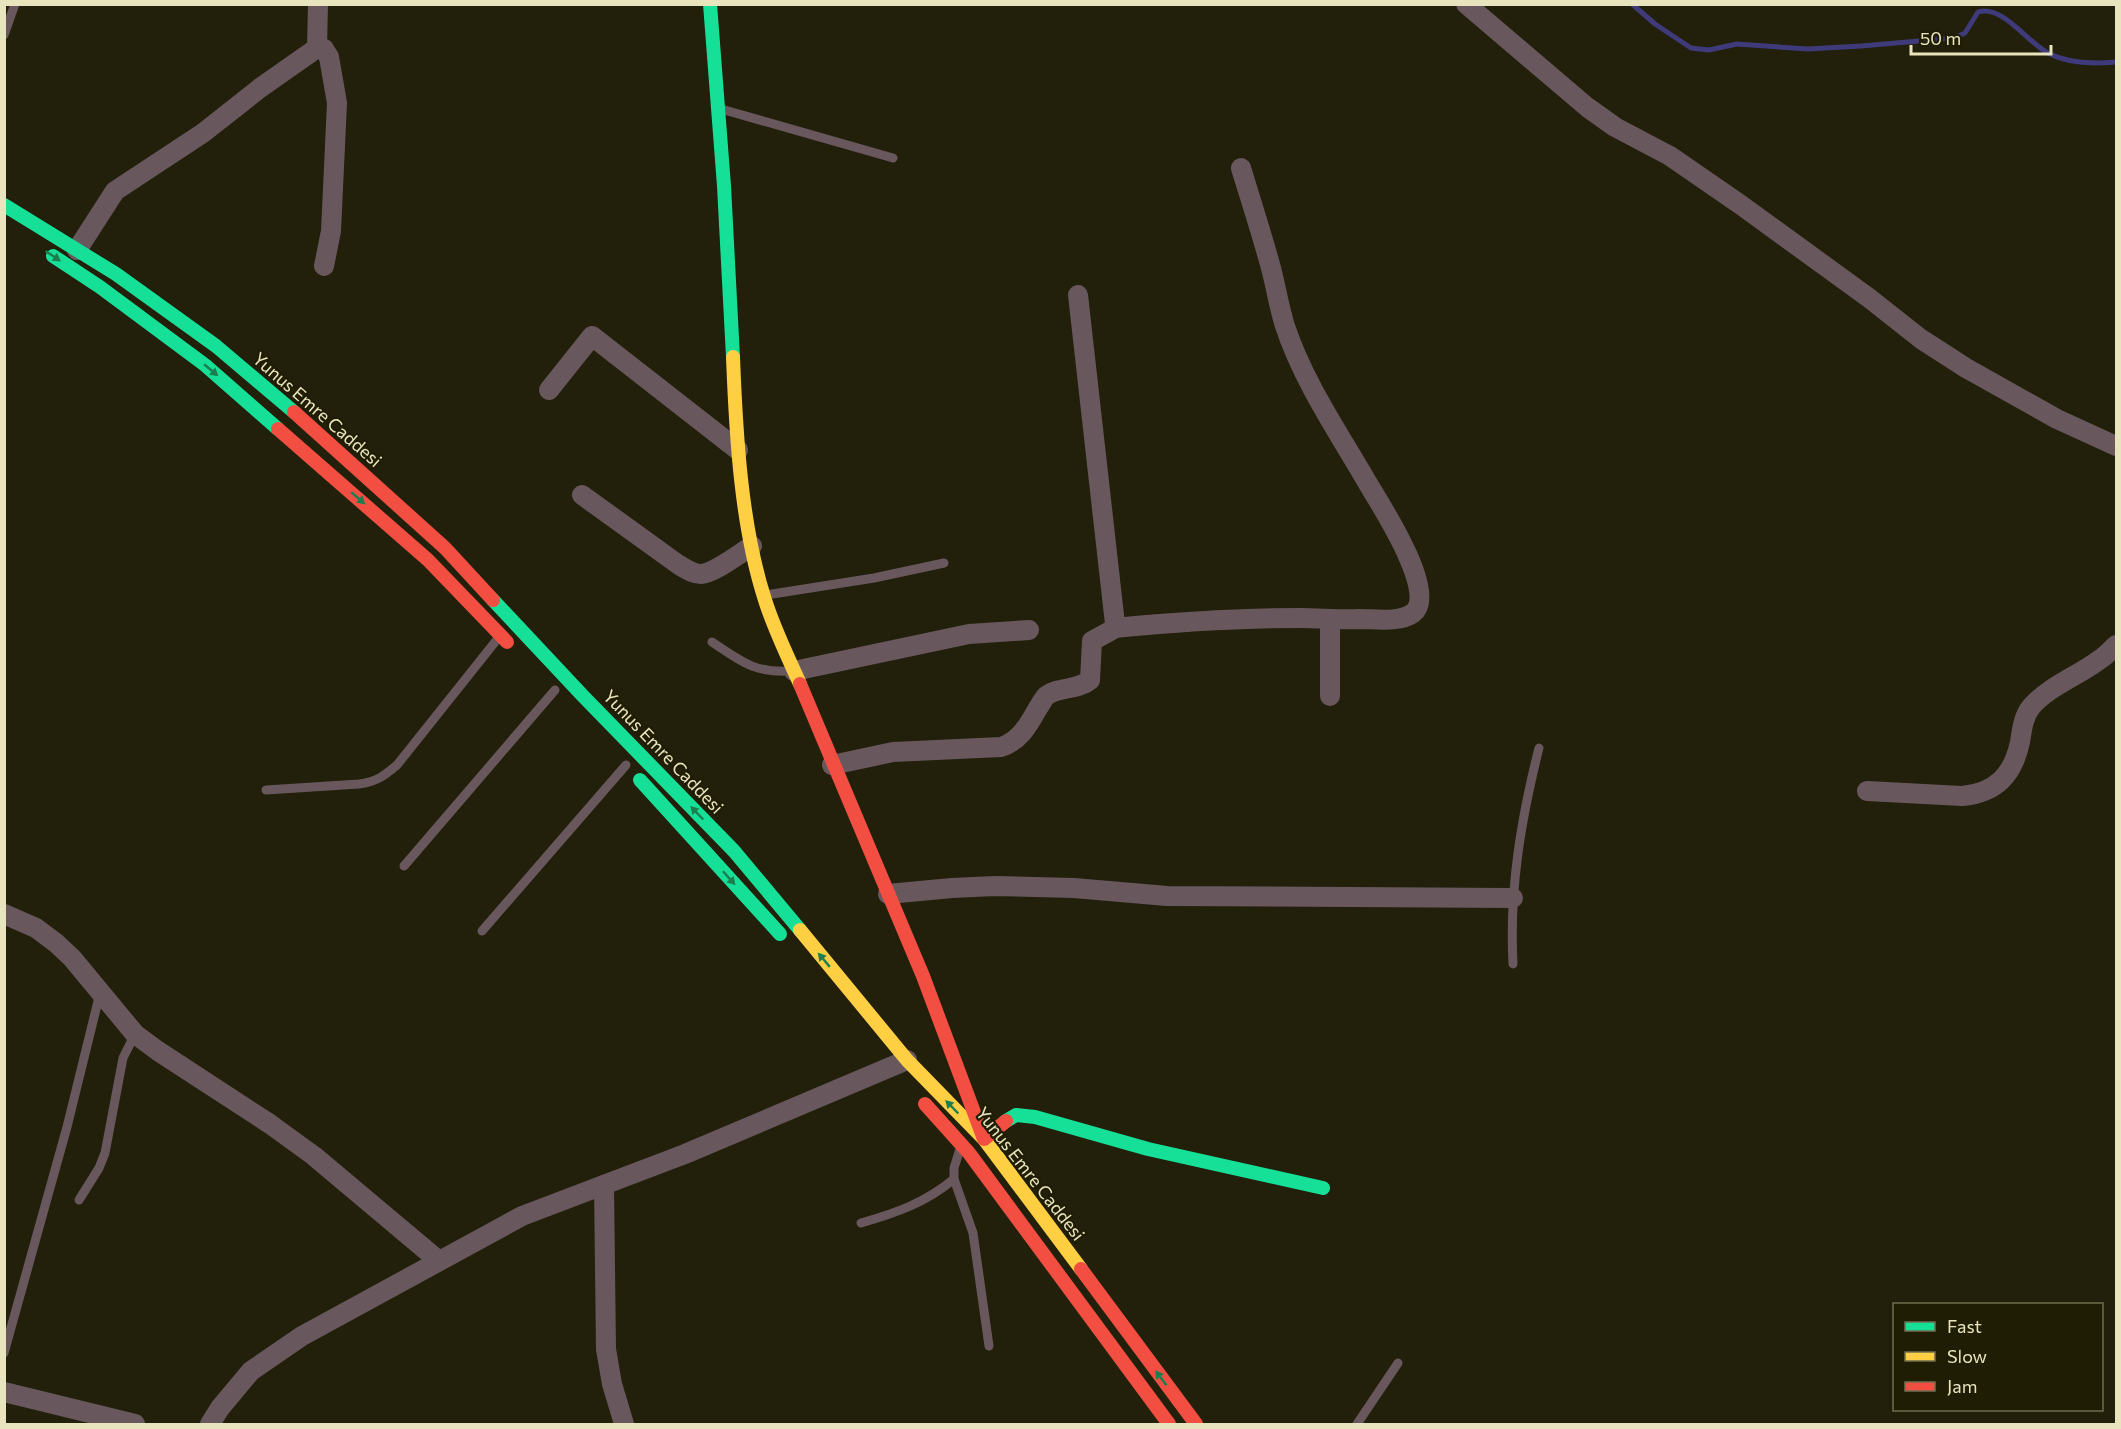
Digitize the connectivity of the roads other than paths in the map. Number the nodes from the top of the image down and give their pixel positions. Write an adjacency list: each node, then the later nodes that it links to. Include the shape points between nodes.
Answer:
1 (15, 4): 5 (lane)
2 (318, 4): 6 (street)
3 (710, 4): 7 (street)
4 (1466, 4): 16 (street, via 1587,107 1670,156 1741,205 1921,339 2047,414)
5 (4, 35)
6 (317, 48): 12 (street, via 203,133 115,191); 13 (street, via 324,49 330,57 337,103 331,231)
7 (719, 108): 8 (lane); 17 (street)
8 (893, 158)
9 (1241, 168): 22 (street, via 1285,326 1298,358 1401,541 1419,590 1420,603 1414,613 1405,617)
10 (8, 212): 12 (street, Yunus Emre Caddesi)
11 (43, 249): 25 (street, one-way to 25, via 205,365 429,560)
12 (77, 250): 46 (street, Yunus Emre Caddesi, one-way to 12, via 734,851 445,548 216,346)
13 (324, 266)
14 (1078, 295): 23 (street)
15 (549, 390): 17 (street, via 592,336)
16 (2116, 446)
17 (738, 450): 19 (street)
18 (582, 495): 19 (street, via 693,573 710,572)
19 (752, 546): 21 (street)
20 (944, 563): 21 (lane)
21 (764, 595): 29 (street)
22 (1330, 619): 23 (street, via 1225,620); 31 (street)
23 (1114, 628): 34 (street, via 1092,641 1090,680 1045,697 1024,731 1010,744 893,752)
24 (1029, 630): 29 (street, via 969,634)
25 (501, 635): 28 (street); 35 (lane, via 397,765 381,778 359,784)
26 (712, 642): 29 (lane, via 747,665 769,672)
27 (2116, 645): 36 (street, via 2101,660 2032,707 2022,727 2014,761 1993,789 1962,796)
28 (516, 651)
29 (794, 671): 34 (street)
30 (555, 690): 37 (lane)
31 (1330, 696)
32 (1539, 748): 39 (lane, via 1518,846)
33 (622, 761): 41 (lane); 42 (street, Yunus Emre Caddesi, one-way to 42)
34 (832, 765): 38 (street)
35 (266, 790)
36 (1867, 791)
37 (405, 866)
38 (888, 894): 39 (street, via 995,886 1167,896); 48 (street)
39 (1513, 898): 43 (lane)
40 (4, 914): 44 (street, via 36,928 56,943)
41 (482, 931)
42 (789, 944)
43 (1513, 964)
44 (100, 992): 45 (street); 57 (lane)
45 (135, 1034): 53 (lane, via 123,1058 105,1153); 55 (street, via 314,1156)
46 (895, 1065): 48 (street, Yunus Emre Caddesi, one-way to 46); 51 (street)
47 (915, 1093): 49 (street, Yunus Emre Caddesi)
48 (984, 1139): 52 (street, via 1016,1115 1035,1117 1148,1149); 64 (street, Yunus Emre Caddesi, one-way to 48)
49 (961, 1144): 50 (lane); 63 (street, Yunus Emre Caddesi)
50 (954, 1179): 54 (lane, via 934,1196); 56 (lane, via 973,1233)
51 (604, 1185): 55 (street, via 522,1216); 62 (street, via 606,1349)
52 (1323, 1188)
53 (79, 1200)
54 (861, 1223)
55 (440, 1261): 61 (street, via 302,1336 251,1371)
56 (989, 1346)
57 (4, 1353)
58 (1398, 1363): 65 (lane)
59 (4, 1392): 60 (street)
60 (135, 1425)
61 (210, 1425)
62 (624, 1425)
63 (1169, 1425)
64 (1196, 1425)
65 (1357, 1425)

